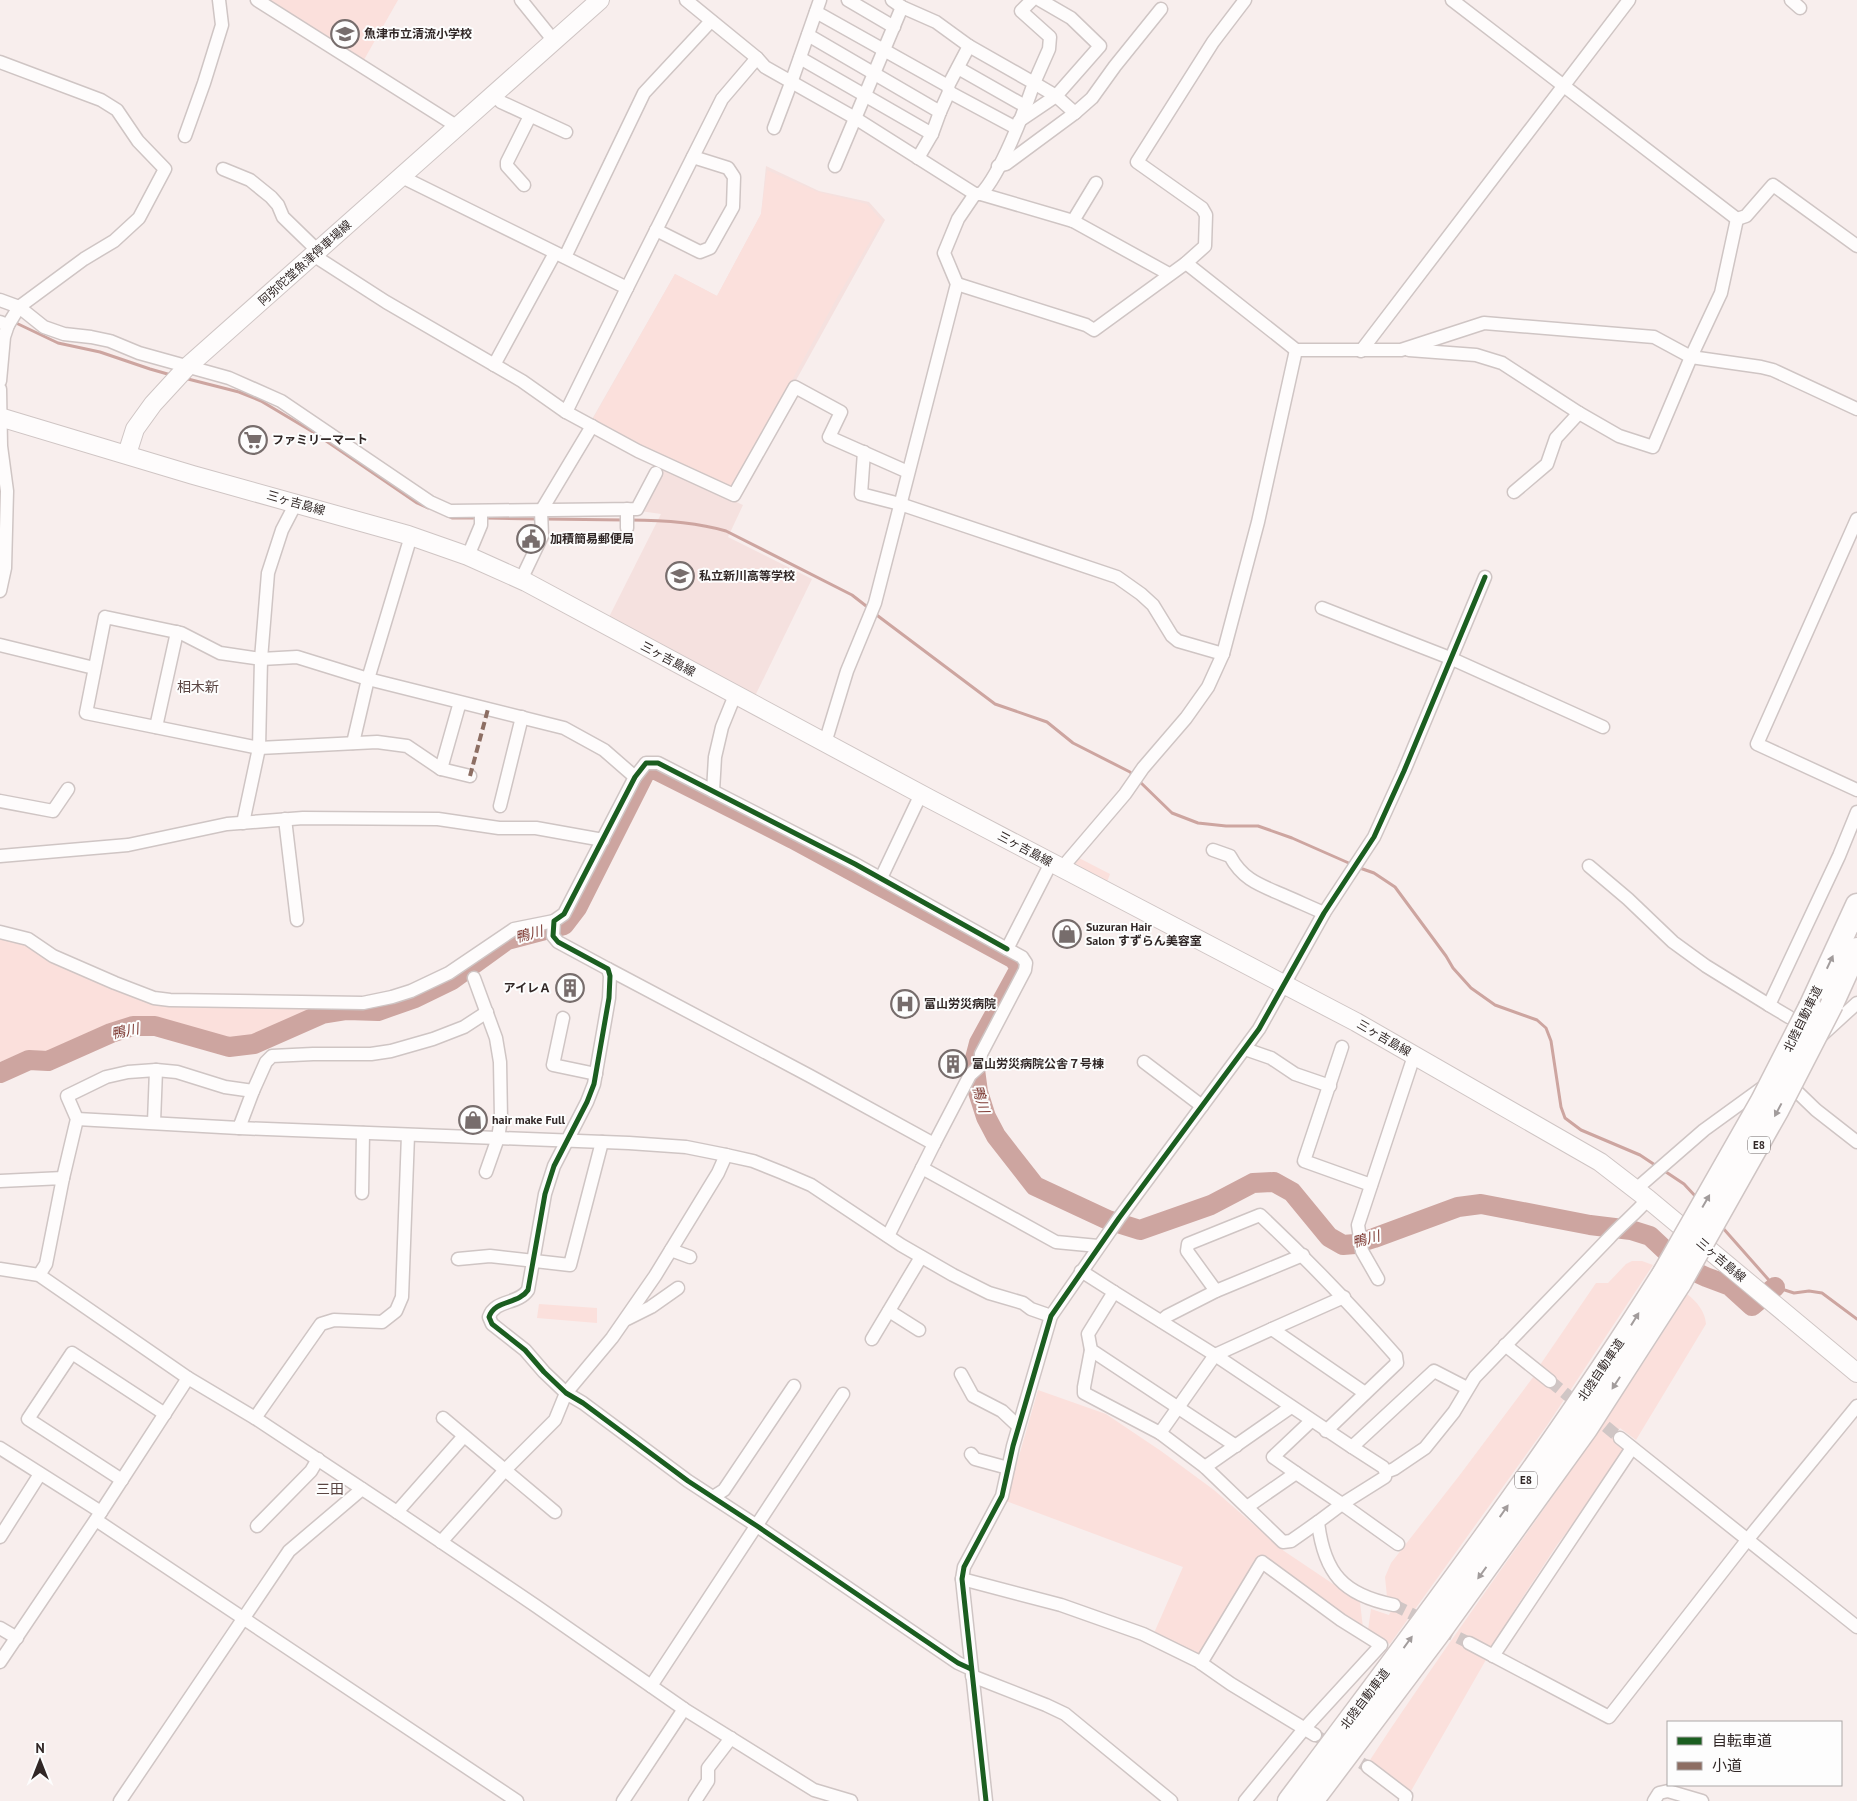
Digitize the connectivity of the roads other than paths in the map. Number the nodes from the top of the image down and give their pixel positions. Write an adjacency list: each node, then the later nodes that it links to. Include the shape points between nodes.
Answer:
1 (219, 0): 43 (street, via 222,25)
2 (256, 0): 39 (street)
3 (521, 0): 18 (street)
4 (686, 0): 15 (street)
5 (848, 0): 16 (street)
6 (1032, 0): 27 (street, via 1021,10 1050,37 1049,49)
7 (1040, 0): 32 (street, via 1071,18 1100,46)
8 (1245, 0): 59 (street, via 1213,42 1137,162 1202,208 1206,215 1205,246)
9 (1452, 0): 28 (street)
10 (1629, 0): 28 (street)
11 (593, 2): 18 (main road, 阿弥陀堂魚津停車場線)
12 (897, 3): 16 (street); 19 (street, via 936,22)
13 (818, 6): 17 (street); 20 (street)
14 (1161, 9): 35 (street, via 1092,98)
15 (711, 21): 21 (street); 58 (street, via 644,93)
16 (894, 27): 20 (street)
17 (808, 36): 22 (street); 25 (street)
18 (554, 41): 30 (main road, 阿弥陀堂魚津停車場線)
19 (969, 46): 24 (street); 27 (street)
20 (884, 50): 25 (street); 29 (street)
21 (758, 58): 26 (street, via 765,67); 44 (street, via 722,99)
22 (800, 58): 26 (street); 31 (street)
23 (0, 62): 64 (street, via 100,100 117,110 138,141 165,169 139,218 114,241)
24 (958, 68): 29 (street); 33 (street)
25 (874, 73): 31 (street); 34 (street)
26 (792, 83): 37 (street); 40 (street)
27 (1034, 83): 32 (street); 33 (street)
28 (1563, 85): 53 (street); 68 (street)
29 (948, 89): 34 (street); 38 (street)
30 (494, 95): 36 (street, via 501,102); 39 (main road, 阿弥陀堂魚津停車場線)
31 (865, 95): 37 (street); 42 (street)
32 (1056, 96): 35 (street); 38 (street)
33 (1025, 106): 38 (street)
34 (940, 112): 42 (street)
35 (1075, 113): 47 (street, via 1006,164)
36 (530, 116): 41 (street); 51 (street, via 507,162)
37 (856, 118): 45 (street); 46 (street)
38 (1018, 124): 47 (street)
39 (458, 127): 49 (main road, 阿弥陀堂魚津停車場線)
40 (774, 128)
41 (566, 132)
42 (932, 134): 45 (street)
43 (185, 136)
44 (693, 157): 55 (street); 55 (street, via 728,168 734,177 733,207 710,248 700,252)
45 (918, 158): 52 (street)
46 (835, 166)
47 (998, 166): 52 (street, via 987,188)
48 (223, 169): 57 (street, via 250,180 271,197 283,217)
49 (402, 177): 57 (main road, 阿弥陀堂魚津停車場線); 58 (street)
50 (1096, 183): 54 (street)
51 (524, 185)
52 (978, 194): 54 (street); 61 (street, via 958,219 944,252)
53 (1737, 219): 56 (street, via 1746,216 1773,185); 69 (street, via 1721,293)
54 (1073, 221): 60 (street)
55 (656, 230): 62 (street)
56 (1857, 246)
57 (316, 253): 70 (street, via 386,302); 71 (main road, 阿弥陀堂魚津停車場線)
58 (560, 255): 62 (street); 70 (street)
59 (1186, 263): 60 (street); 66 (street)
60 (1169, 274): 61 (street, via 1094,330)
61 (957, 284): 81 (street)
62 (627, 288): 75 (street)
63 (0, 300): 64 (street)
64 (19, 307): 65 (street); 71 (street, via 44,327 64,334 100,339)
65 (4, 324): 72 (street)
66 (1296, 350): 68 (street); 99 (street, via 1258,522)
67 (1401, 350): 68 (street); 69 (street, via 1484,323 1654,337); 76 (street, via 1476,355 1502,363)
68 (1361, 351)
69 (1691, 357): 74 (street, via 1774,370); 76 (street, via 1653,447 1619,436)
70 (494, 365): 75 (street)
71 (188, 367): 80 (main road, 阿弥陀堂魚津停車場線, via 153,404 135,429); 88 (street, via 229,378 281,401 430,502 450,511)
72 (0, 381)
73 (0, 389): 77 (street)
74 (1857, 409)
75 (566, 412): 78 (street)
76 (1579, 413): 83 (street, via 1556,438 1547,464)
77 (1, 417): 80 (main road); 95 (street, via 6,491 5,568)
78 (592, 426): 79 (street, via 638,452 734,495 796,387 841,412 829,437); 87 (street)
79 (864, 452): 81 (street); 85 (street, via 861,494)
80 (127, 454): 84 (main road, 三ヶ吉島線)
81 (908, 472): 85 (street)
82 (656, 473): 86 (street, via 637,509)
83 (1514, 492)
84 (296, 503): 91 (main road, 三ヶ吉島線); 101 (street, via 282,530 268,573)
85 (900, 504): 99 (street, via 1117,577 1153,605 1178,641); 110 (street, via 875,603 847,670)
86 (627, 509): 87 (street); 90 (street)
87 (541, 511): 88 (street); 94 (street, via 542,536)
88 (481, 512): 92 (street, via 482,525)
89 (1857, 518): 116 (street, via 1758,744)
90 (627, 528)
91 (411, 536): 92 (main road, 三ヶ吉島線); 103 (street)
92 (468, 556): 94 (main road, 三ヶ吉島線)
93 (1485, 577): 100 (street)
94 (521, 580): 104 (main road, 三ヶ吉島線)
95 (0, 591)
96 (1322, 608): 100 (street)
97 (177, 632): 101 (street, via 220,653); 102 (street, via 105,616); 107 (street)
98 (0, 645): 102 (street)
99 (1223, 654): 127 (street, via 1208,687 1186,718 1142,768 1125,794)
100 (1450, 658): 108 (street); 131 (street, via 1374,837)
101 (261, 659): 103 (street, via 297,657); 111 (street)
102 (94, 668): 107 (street, via 86,713)
103 (368, 679): 105 (street); 109 (street)
104 (735, 695): 110 (main road, 三ヶ吉島線); 117 (street, via 722,727 715,757)
105 (460, 702): 106 (street); 112 (street)
106 (522, 717): 114 (street, via 564,728 604,750); 120 (street)
107 (156, 727): 111 (street)
108 (1602, 727)
109 (354, 743): 111 (street); 112 (street, via 407,746)
110 (825, 743): 118 (main road, 三ヶ吉島線)
111 (259, 748): 123 (street)
112 (441, 769): 113 (street)
113 (470, 776)
114 (635, 777): 117 (street, via 646,764 658,763); 124 (street)
115 (68, 789): 119 (street, via 53,811)
116 (1857, 790)
117 (713, 791): 129 (street)
118 (921, 794): 127 (main road, 三ヶ吉島線); 129 (street)
119 (0, 801)
120 (500, 806)
121 (1857, 812): 141 (street)
122 (285, 819): 123 (street); 124 (street, via 438,819 499,828 536,828); 132 (street)
123 (243, 823): 126 (street, via 184,832 128,846)
124 (603, 840): 133 (street, via 564,914)
125 (1214, 850): 131 (street, via 1230,856 1236,866 1262,887)
126 (0, 856)
127 (1056, 866): 135 (street); 139 (main road, 三ヶ吉島線)
128 (1589, 866): 141 (street, via 1673,942)
129 (880, 878): 135 (street)
130 (1857, 905): 184 (highway, 北陸自動車道 / E8, one-way to 130, bridge, via 1810,1006)
131 (1324, 913): 139 (street)
132 (297, 920)
133 (554, 921): 134 (street, via 514,930 449,973 411,991 363,1002 154,998 53,956 28,939); 137 (street, via 553,936 558,942)
134 (0, 932)
135 (1007, 949): 164 (street, via 1022,957 1026,963 1025,970 982,1054 980,1066 970,1075)
136 (1857, 949): 184 (highway, 北陸自動車道 / E8, one-way to 184, bridge, via 1778,1109)
137 (608, 969): 150 (street, via 609,998); 164 (street)
138 (474, 978): 142 (street)
139 (1283, 984): 146 (street); 147 (main road, 三ヶ吉島線)
140 (1857, 1003): 151 (street)
141 (1769, 1005): 143 (street)
142 (488, 1012): 153 (street, via 464,1027 391,1051 272,1056 266,1062); 160 (street, via 500,1062)
143 (1789, 1017)
144 (562, 1018): 150 (street, via 553,1065)
145 (1342, 1047): 152 (street)
146 (1245, 1049): 152 (street, via 1271,1058 1294,1074); 154 (street)
147 (1414, 1056): 170 (street); 172 (main road, 三ヶ吉島線, via 1600,1162)
148 (1144, 1062): 154 (street)
149 (156, 1070): 153 (street, via 177,1072); 155 (street, via 106,1077 66,1096); 156 (street)
150 (596, 1074): 161 (street)
151 (1780, 1075): 163 (street, via 1816,1110); 172 (street, via 1704,1130)
152 (1330, 1086): 170 (street, via 1304,1161)
153 (253, 1092): 157 (street)
154 (1202, 1106): 174 (street)
155 (76, 1118): 156 (street); 168 (street)
156 (154, 1122): 157 (street)
157 (238, 1128): 158 (street)
158 (363, 1133): 159 (street); 171 (street)
159 (408, 1135): 160 (street); 213 (street, via 402,1297 396,1311 382,1322 334,1320 321,1324)
160 (498, 1138): 161 (street); 167 (street)
161 (569, 1139): 162 (street); 180 (street, via 554,1166 545,1194)
162 (602, 1142): 165 (street, via 686,1147); 180 (street, via 570,1265)
163 (1857, 1142)
164 (934, 1144): 166 (street)
165 (726, 1155): 173 (street, via 753,1161 811,1185); 175 (street)
166 (922, 1168): 173 (street); 174 (street, via 1056,1242)
167 (486, 1172)
168 (63, 1178): 169 (street); 183 (street, via 46,1264)
169 (0, 1181)
170 (1371, 1185): 185 (street, via 1358,1225 1358,1235 1362,1251)
171 (362, 1193)
172 (1642, 1194): 197 (street, via 1636,1214 1624,1221); 200 (main road, 三ヶ吉島線)
173 (888, 1236): 178 (street)
174 (1098, 1246): 182 (street)
175 (671, 1250): 177 (street); 192 (street)
176 (1303, 1254): 188 (street); 188 (street, via 1260,1215 1188,1244 1187,1251); 189 (street)
177 (690, 1257)
178 (921, 1257): 190 (street); 191 (street, via 989,1293)
179 (458, 1260): 180 (street, via 490,1256)
180 (533, 1261): 206 (street, via 524,1296 496,1306 489,1318 492,1324 526,1350)
181 (0, 1269): 183 (street)
182 (1081, 1271): 187 (street); 191 (street)
183 (39, 1275): 202 (street)
184 (1672, 1278): 253 (highway, 北陸自動車道 / E8, one-way to 253, via 1586,1430); 260 (highway, 北陸自動車道 / E8, one-way to 184)
185 (1378, 1279)
186 (678, 1288): 192 (street)
187 (1114, 1292): 193 (street); 198 (street, via 1088,1334)
188 (1216, 1292): 193 (street)
189 (1344, 1297): 194 (street); 207 (street, via 1396,1356 1397,1363)
190 (889, 1310): 195 (street); 196 (street)
191 (1051, 1316): 216 (street)
192 (624, 1321): 206 (street)
193 (1161, 1321): 199 (street)
194 (1272, 1329): 199 (street); 207 (street)
195 (919, 1330)
196 (872, 1338)
197 (1505, 1345): 203 (street); 205 (street)
198 (1091, 1350): 211 (street); 218 (street, via 1084,1393)
199 (1215, 1355): 210 (street); 211 (street)
200 (1857, 1373)
201 (961, 1374): 216 (street, via 973,1396 1002,1411)
202 (188, 1378): 212 (street); 213 (street)
203 (1550, 1381)
204 (794, 1386): 235 (street, via 724,1490)
205 (1467, 1388): 222 (street, via 1434,1371); 230 (street, via 1454,1412 1425,1448)
206 (566, 1392): 229 (street, via 555,1420); 235 (street)
207 (1365, 1393): 217 (street)
208 (843, 1394): 243 (street)
209 (1857, 1406): 245 (street)
210 (1291, 1407): 215 (street); 221 (street)
211 (1177, 1408): 218 (street); 221 (street)
212 (165, 1414): 233 (street); 233 (street, via 72,1353 28,1419)
213 (255, 1418): 226 (street)
214 (443, 1418): 219 (street)
215 (1312, 1421): 217 (street); 231 (street, via 1273,1457)
216 (1018, 1426): 228 (street)
217 (1326, 1431): 222 (street)
218 (1160, 1433): 227 (street)
219 (464, 1436): 229 (street); 238 (street)
220 (1620, 1438): 224 (street)
221 (1236, 1446): 227 (street)
222 (1352, 1447): 230 (street)
223 (0, 1448): 232 (street)
224 (1632, 1448): 245 (street); 256 (street)
225 (971, 1454): 228 (street, via 975,1459)
226 (318, 1459): 234 (street); 242 (street, via 311,1471)
227 (1205, 1467): 237 (street)
228 (1008, 1468): 248 (street, via 1002,1496 964,1567)
229 (505, 1470): 239 (street); 246 (street)
230 (1386, 1472): 236 (street, via 1385,1476)
231 (1296, 1473): 236 (street); 237 (street)
232 (40, 1474): 240 (street); 244 (street)
233 (122, 1480): 240 (street)
234 (362, 1489): 238 (street); 250 (street, via 289,1551)
235 (713, 1497): 243 (street)
236 (1342, 1504): 241 (street); 247 (street)
237 (1247, 1507): 241 (street, via 1283,1542 1291,1541)
238 (397, 1512): 246 (street)
239 (555, 1512)
240 (99, 1516): 250 (street); 254 (street)
241 (1318, 1522): 249 (street, via 1328,1565 1336,1577 1361,1596)
242 (257, 1526)
243 (757, 1526): 259 (street); 261 (street)
244 (0, 1537)
245 (1748, 1540): 251 (street); 256 (street, via 1609,1717)
246 (441, 1542): 261 (street)
247 (1398, 1544)
248 (962, 1579): 258 (street, via 1062,1605 1143,1634); 259 (street)
249 (1394, 1605)
250 (244, 1617): 266 (street); 267 (street)
251 (1857, 1627)
252 (0, 1628): 254 (street)
253 (1438, 1634): 276 (highway, 北陸自動車道 / E8); 277 (highway)
254 (17, 1638): 257 (street)
255 (1469, 1643): 256 (street)
256 (1493, 1656)
257 (0, 1662)
258 (1201, 1663): 263 (street); 263 (street, via 1262,1562 1341,1620 1381,1644)
259 (972, 1673): 271 (street); 272 (street, via 1065,1714)
260 (1379, 1681): 274 (highway); 275 (highway, 北陸自動車道 / E8)
261 (651, 1686): 262 (street)
262 (684, 1709): 264 (street); 268 (street)
263 (1309, 1732): 273 (street)
264 (731, 1738): 269 (street, via 708,1768 708,1781); 270 (street, via 814,1790)
265 (1368, 1767): 278 (street, via 1406,1796)
266 (120, 1801)
267 (517, 1801)
268 (623, 1801)
269 (695, 1801)
270 (851, 1801)
271 (986, 1801)
272 (1172, 1801)
273 (1245, 1801)
274 (1281, 1801)
275 (1289, 1801)
276 (1312, 1801)
277 (1330, 1801)
278 (1405, 1801)
279 (1654, 1801): 280 (street, via 1659,1793 1668,1791)
280 (1702, 1801)

